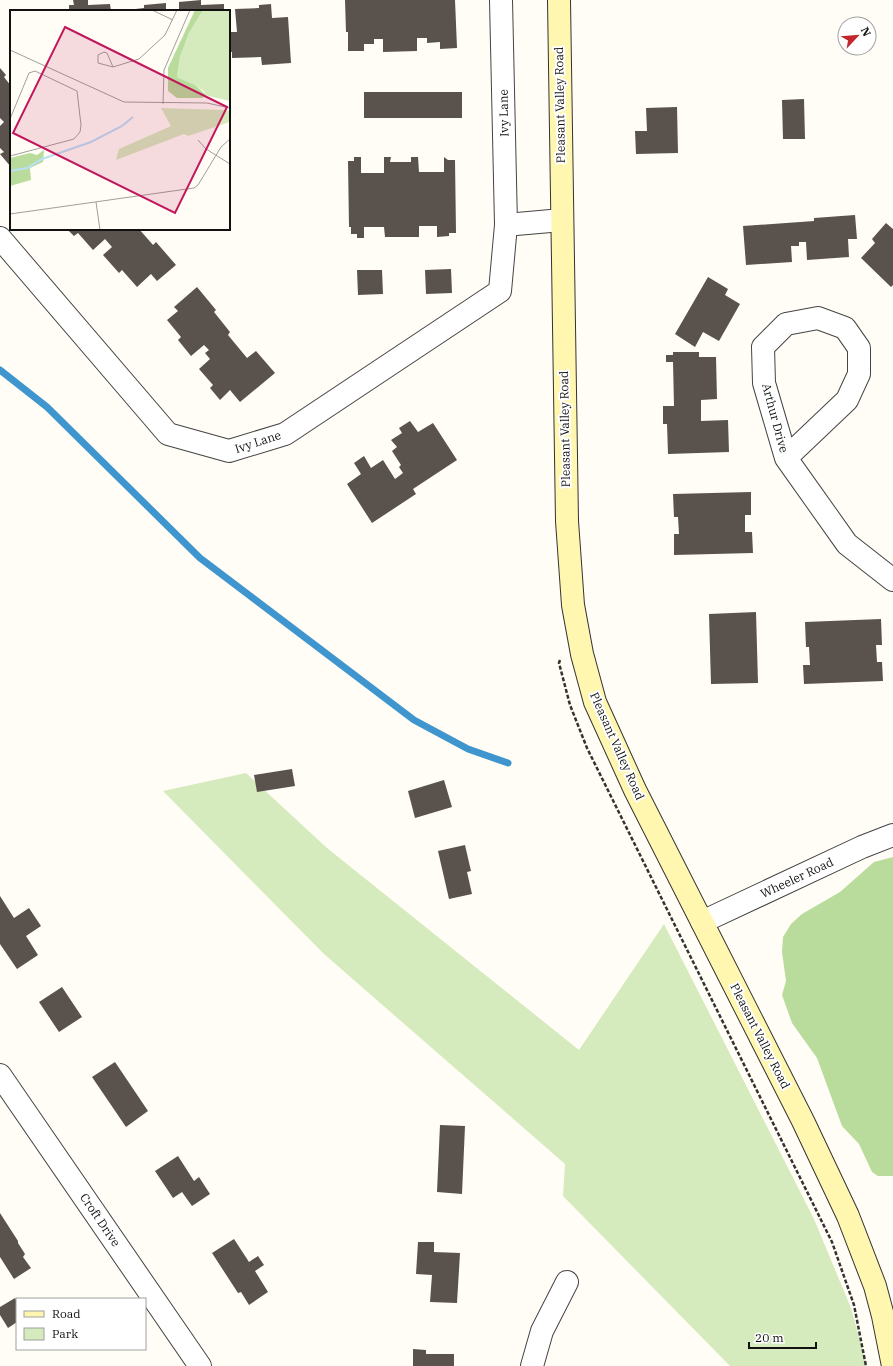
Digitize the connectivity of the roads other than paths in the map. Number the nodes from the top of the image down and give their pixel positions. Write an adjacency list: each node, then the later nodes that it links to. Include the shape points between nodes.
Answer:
1 (501, 0): 4 (street, Ivy Lane)
2 (559, 0): 3 (main road, Pleasant Valley Road)
3 (562, 220): 4 (street); 9 (main road, Pleasant Valley Road, via 567,521 573,605 582,654 595,702 630,780)
4 (506, 225): 5 (street, Ivy Lane, via 500,292 285,434 229,451 168,434)
5 (0, 238)
6 (786, 458): 6 (street, Arthur Drive, via 847,400 858,374 859,348 845,328 818,318 786,324 763,347 764,383); 7 (street, Arthur Drive, via 847,544)
7 (893, 580)
8 (893, 835): 9 (street, Wheeler Road)
9 (702, 922): 14 (main road, Pleasant Valley Road, via 848,1216 875,1286)
10 (0, 1075): 12 (street, Croft Drive)
11 (567, 1282): 13 (street, via 542,1331)
12 (200, 1366)
13 (532, 1366)
14 (893, 1366)

